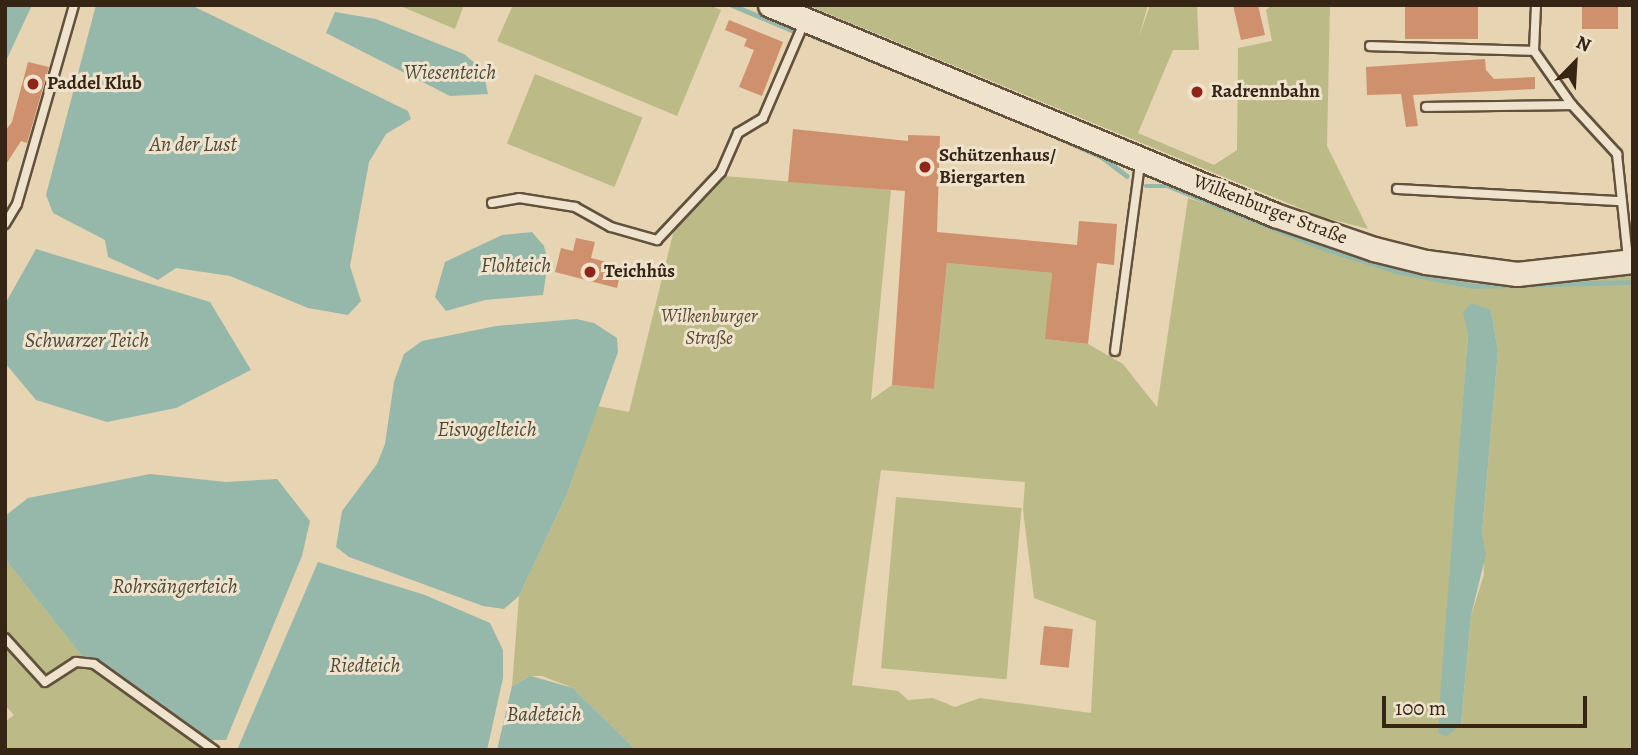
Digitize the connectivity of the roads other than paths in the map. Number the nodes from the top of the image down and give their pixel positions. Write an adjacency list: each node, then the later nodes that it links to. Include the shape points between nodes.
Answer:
1 (74, 5): 13 (lane, via 17,204)
2 (770, 5): 4 (main road, Wilkenburger Straße)
3 (1536, 5): 6 (lane)
4 (806, 20): 9 (main road, Wilkenburger Straße); 12 (lane, via 763,118 738,133 721,172 657,240 611,227 575,207 520,198)
5 (1370, 46): 6 (lane)
6 (1534, 51): 7 (lane)
7 (1572, 105): 8 (lane); 11 (lane, via 1616,154)
8 (1426, 107)
9 (1141, 160): 14 (main road, Wilkenburger Straße, via 1323,233 1426,262 1517,274); 15 (lane)
10 (1397, 189): 11 (lane)
11 (1622, 201): 14 (lane)
12 (492, 203)
13 (5, 224)
14 (1631, 262)
15 (1115, 351)
16 (5, 638): 17 (lane, via 44,682 76,662 94,664)
17 (214, 750)

